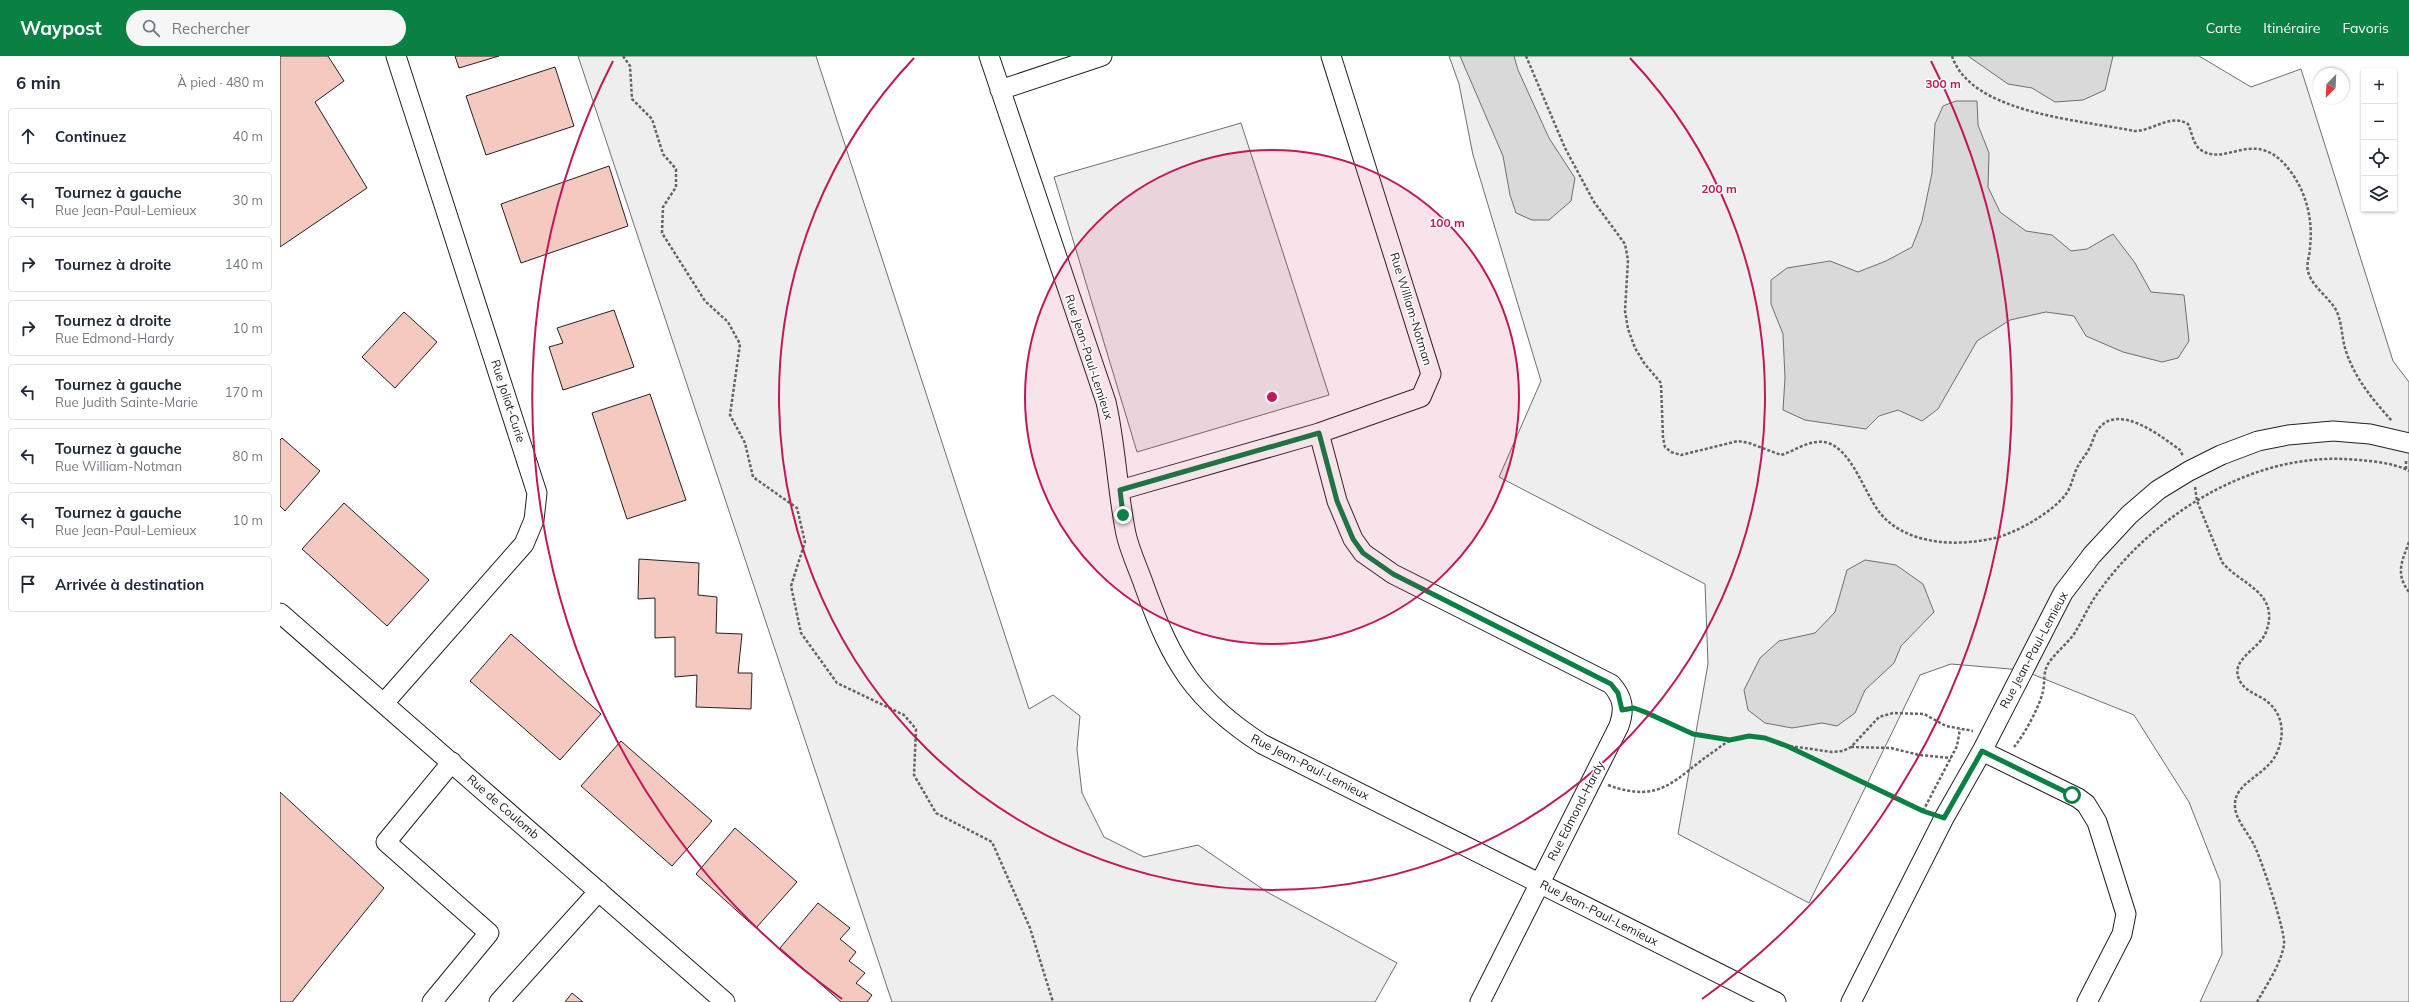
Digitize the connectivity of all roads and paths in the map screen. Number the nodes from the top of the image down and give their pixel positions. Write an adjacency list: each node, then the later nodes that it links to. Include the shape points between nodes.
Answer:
1 (396, 56): 19 (street, Rue Joliot-Curie, via 537,493 534,520 524,544)
2 (623, 56): 38 (path, via 630,66 632,99 652,119 663,154 676,169 676,187 663,207 662,233 705,301 728,322 740,344 730,415 744,443 753,478 797,508 805,542 791,586 801,633 837,683 904,714 916,729 914,775 936,814 992,842 1030,928)
3 (989, 56): 8 (street, Rue Jean-Paul-Lemieux)
4 (1102, 56): 8 (street)
5 (1331, 56): 9 (street, Rue William-Notman, via 1431,374 1421,397)
6 (1526, 56): 11 (path, via 1565,148 1594,202 1625,244 1628,260 1625,311 1628,329 1644,363 1661,383 1663,438 1665,447 1672,452 1681,455 1738,441 1781,455 1812,442 1834,445 1844,452 1879,512 1889,522 1914,537 1941,542 1995,538 2036,519 2066,495 2077,467 2090,448 2094,436 2100,427 2109,421 2122,419 2147,428 2180,450)
7 (1952, 56): 10 (path, via 1960,73 1968,81 2008,105 2026,111 2134,131 2143,131 2174,118 2188,124 2195,143 2201,150 2212,154 2252,148 2262,150 2282,161 2301,190 2310,217 2307,271 2338,316 2346,354 2355,372 2368,394 2396,426)
8 (1000, 90): 14 (street, Rue Jean-Paul-Lemieux, via 1106,402)
9 (1319, 433): 14 (street, Rue William-Notman); 20 (street, Rue Edmond-Hardy, via 1344,522 1363,553 1393,574 1611,684 1618,693)
10 (2405, 442): 12 (path); 27 (street, Rue Jean-Paul-Lemieux, via 2370,434 2334,431 2288,435 2258,441 2205,462 2158,490 2109,535 2063,593)
11 (2185, 459)
12 (2407, 470): 15 (path, Rue Jean-Paul-Lemieux, via 2361,460 2333,459 2306,462 2245,477)
13 (2195, 486): 15 (path)
14 (1120, 490): 33 (street, Rue Jean-Paul-Lemieux, via 1127,535 1162,635 1182,671 1210,704 1243,732 1262,744)
15 (2197, 501): 26 (path, Rue Jean-Paul-Lemieux, via 2142,543 2100,590 2074,634 2048,665 2037,706 2019,740); 43 (path, via 2222,562 2226,568 2252,585 2261,595 2267,609 2266,632 2240,662 2237,670 2244,686 2271,705 2282,723 2282,737 2271,764 2239,790 2235,798 2235,809 2262,861 2284,930 2284,943 2278,963)
16 (2409, 542): 17 (path, via 2399,570 2401,580)
17 (2409, 592)
18 (280, 613): 19 (street, Rue de Coulomb)
19 (384, 704): 29 (street, Rue de Coulomb)
20 (1622, 710): 23 (path, via 1634,708 1693,734); 30 (street, Rue Edmond-Hardy, via 1619,726)
21 (1960, 729): 22 (path); 25 (path, via 1939,723 1919,713 1887,713 1879,717); 28 (path, via 1957,746)
22 (1975, 731)
23 (1730, 740): 24 (path, via 1749,736 1765,738); 30 (path, via 1669,784 1648,793 1631,792)
24 (1787, 746): 25 (path, via 1832,752); 31 (path)
25 (1851, 747): 28 (path, via 1891,748 1919,755)
26 (2010, 750)
27 (1982, 751): 32 (street, Rue Jean-Paul-Lemieux); 42 (street, via 2078,798 2086,804 2097,822 2126,914 2122,934)
28 (1951, 758): 31 (path)
29 (452, 762): 34 (street, Rue de Coulomb); 35 (street, via 386,842 489,933)
30 (1592, 780): 33 (street, Rue Edmond-Hardy)
31 (1923, 811): 32 (path)
32 (1944, 818): 41 (street, Rue Jean-Paul-Lemieux)
33 (1540, 883): 39 (street, Rue Edmond-Hardy); 40 (street, Rue Jean-Paul-Lemieux)
34 (599, 891): 36 (street); 37 (street, Rue de Coulomb)
35 (432, 1002)
36 (499, 1002)
37 (725, 1002)
38 (1053, 1002)
39 (1480, 1002)
40 (1776, 1002)
41 (1851, 1002)
42 (2087, 1002)
43 (2257, 1002)

